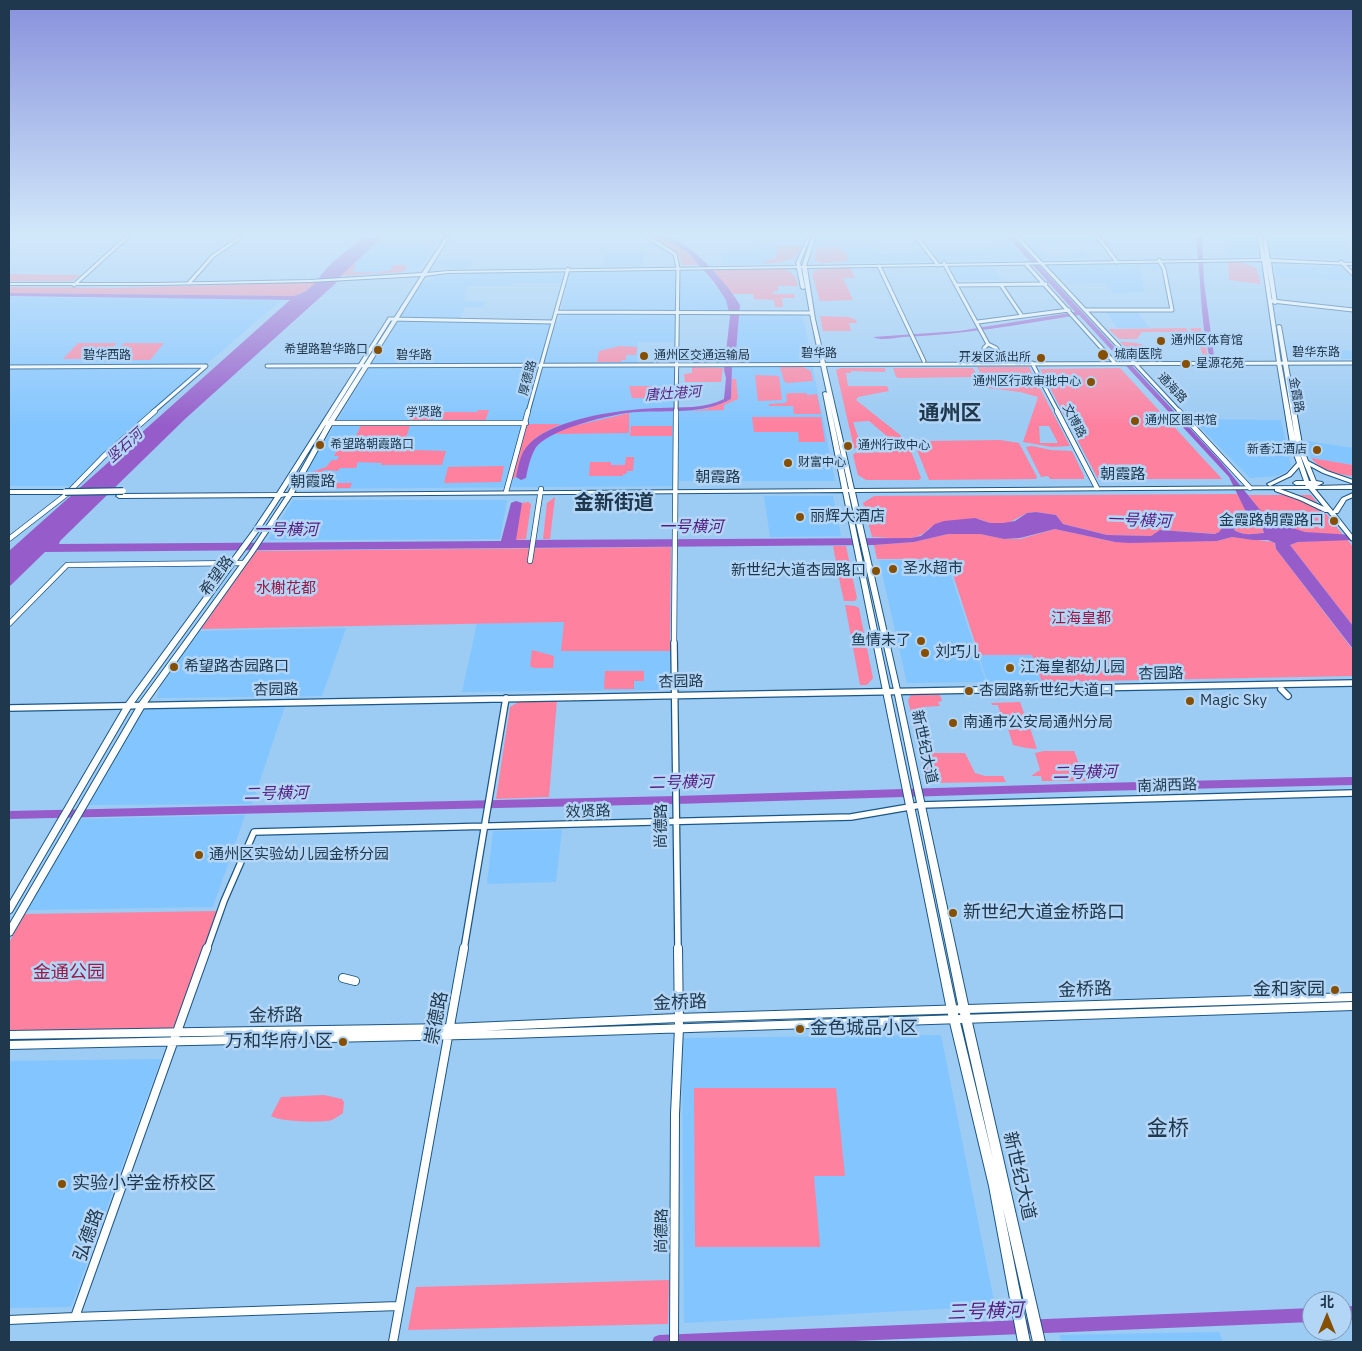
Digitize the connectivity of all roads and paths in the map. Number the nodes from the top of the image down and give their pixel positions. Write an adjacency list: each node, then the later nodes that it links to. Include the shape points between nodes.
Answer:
1 (406, 299): 19 (main road, 希望路)
2 (560, 299): 15 (street, 厚德路)
3 (678, 299): 16 (street, 尚德路)
4 (807, 299): 17 (main road, 新世纪大道)
5 (895, 299): 23 (street)
6 (965, 299): 21 (street)
7 (1011, 299): 18 (street)
8 (1059, 299): 12 (street)
9 (1076, 299): 13 (street, 通海路)
10 (1170, 299): 13 (street, via 1172,310)
11 (1272, 301): 14 (street); 29 (main road, 金霞路)
12 (1069, 310): 18 (street); 27 (street)
13 (1086, 310): 28 (street, 通海路)
14 (1353, 310)
15 (556, 312): 16 (street); 20 (street, 厚德路)
16 (678, 313): 17 (street); 31 (street, 尚德路)
17 (810, 313): 32 (main road, 新世纪大道)
18 (1022, 316): 21 (street)
19 (392, 320): 20 (street); 34 (main road, 希望路); 35 (main road, 希望路)
20 (553, 322): 36 (street, 厚德路)
21 (979, 326): 22 (street)
22 (988, 344): 24 (street, via 984,348); 25 (street, via 996,348)
23 (924, 361)
24 (992, 363): 25 (street, 碧华路); 32 (street, 碧华路)
25 (1005, 363): 26 (street, 碧华路)
26 (1032, 363): 27 (street, 碧华路); 46 (street, 文博路)
27 (1115, 363): 28 (street, 碧华路)
28 (1135, 363): 29 (street, 碧华路); 44 (street, 通海路)
29 (1281, 363): 30 (street, 碧华东路); 41 (main road, 金霞路)
30 (1353, 363)
31 (676, 364): 32 (street, 碧华路); 36 (street, 碧华路); 48 (street, 尚德路)
32 (821, 364): 49 (main road, 新世纪大道); 50 (main road, 新世纪大道)
33 (267, 366): 34 (street, 碧华路)
34 (359, 366): 35 (street, 碧华路); 38 (main road, 希望路)
35 (366, 366): 36 (street, 碧华路); 39 (main road, 希望路)
36 (542, 366): 40 (street, 厚德路)
37 (9, 367): 62 (street, 碧华西路, via 206,366 104,456 67,494)
38 (322, 423): 39 (street, 学贤路); 54 (main road, 希望路)
39 (330, 423): 40 (street, 学贤路); 55 (main road, 希望路)
40 (526, 423): 51 (street, 厚德路)
41 (1303, 462): 42 (main road); 43 (main road, 金霞路); 45 (main road)
42 (1353, 482): 43 (main road)
43 (1312, 485): 45 (main road, 朝霞路); 47 (main road); 59 (main road, 金霞路)
44 (1246, 486): 45 (main road, 朝霞路); 46 (main road, 朝霞路)
45 (1270, 486): 59 (main road)
46 (1097, 487): 50 (main road, 朝霞路)
47 (1353, 488)
48 (675, 489): 49 (main road, 朝霞路); 52 (main road, 朝霞路); 73 (street, 尚德路)
49 (844, 489): 50 (main road, 朝霞路); 61 (main road, 新世纪大道)
50 (852, 489): 61 (main road, 新世纪大道)
51 (506, 491): 52 (main road, 朝霞路); 55 (main road, 朝霞路)
52 (541, 491): 65 (street)
53 (9, 492): 56 (main road)
54 (279, 493): 55 (main road, 朝霞路); 56 (main road, 朝霞路); 66 (main road, 希望路)
55 (290, 493): 67 (main road, 希望路)
56 (63, 494): 58 (main road)
57 (1353, 495): 59 (main road, via 1344,499)
58 (9, 496)
59 (1334, 513): 60 (main road, 金霞路)
60 (1351, 532): 63 (main road, 金霞路)
61 (858, 536): 64 (main road, 新世纪大道)
62 (9, 539)
63 (1353, 539)
64 (861, 546): 71 (main road, 新世纪大道); 72 (main road, 新世纪大道)
65 (530, 561)
66 (232, 563): 67 (street); 68 (street, via 67,565); 77 (main road, 希望路)
67 (243, 563): 76 (main road, 希望路)
68 (9, 624)
69 (1353, 683): 71 (street, 杏园路)
70 (1281, 689): 74 (street)
71 (897, 690): 72 (street, 杏园路); 80 (main road, 新世纪大道)
72 (888, 691): 73 (street, 杏园路); 81 (main road, 新世纪大道)
73 (674, 695): 75 (street, 杏园路); 92 (street, 尚德路)
74 (1288, 696)
75 (506, 698): 76 (street, 杏园路); 82 (street, 崇德路)
76 (142, 705): 77 (street, 杏园路); 85 (main road, 希望路)
77 (129, 706): 78 (street, 杏园路); 84 (main road, 希望路)
78 (9, 708)
79 (1353, 793): 80 (street, 南湖西路)
80 (921, 805): 81 (street, 效贤路); 90 (main road, 新世纪大道)
81 (911, 807): 82 (street, 效贤路, via 852,817); 91 (main road, 新世纪大道)
82 (485, 827): 83 (street, 效贤路); 93 (street, 崇德路)
83 (254, 832): 97 (street, 弘德路, via 224,901)
84 (9, 910)
85 (9, 932)
86 (343, 978): 87 (street)
87 (354, 981)
88 (1353, 997): 90 (street, 金桥路)
89 (1353, 1006): 90 (street, 金桥路)
90 (965, 1013): 91 (street, 金桥路); 105 (main road, 新世纪大道)
91 (953, 1014): 92 (street, 金桥路); 94 (street, 金桥路); 104 (main road, 新世纪大道, via 994,1186)
92 (678, 1018): 93 (street, 金桥路); 94 (street, 尚德路)
93 (451, 1028): 95 (street, 金桥路); 96 (street, 崇德路)
94 (678, 1028): 96 (street, 金桥路); 103 (street, 尚德路)
95 (9, 1035)
96 (448, 1036): 97 (street, 金桥路); 99 (street, 崇德路)
97 (175, 1041): 98 (street, 金桥路); 100 (street, 弘德路)
98 (9, 1045)
99 (399, 1306): 100 (street); 102 (street, 崇德路)
100 (75, 1317): 101 (street)
101 (9, 1320)
102 (393, 1342)
103 (674, 1342)
104 (1024, 1342)
105 (1038, 1342)

